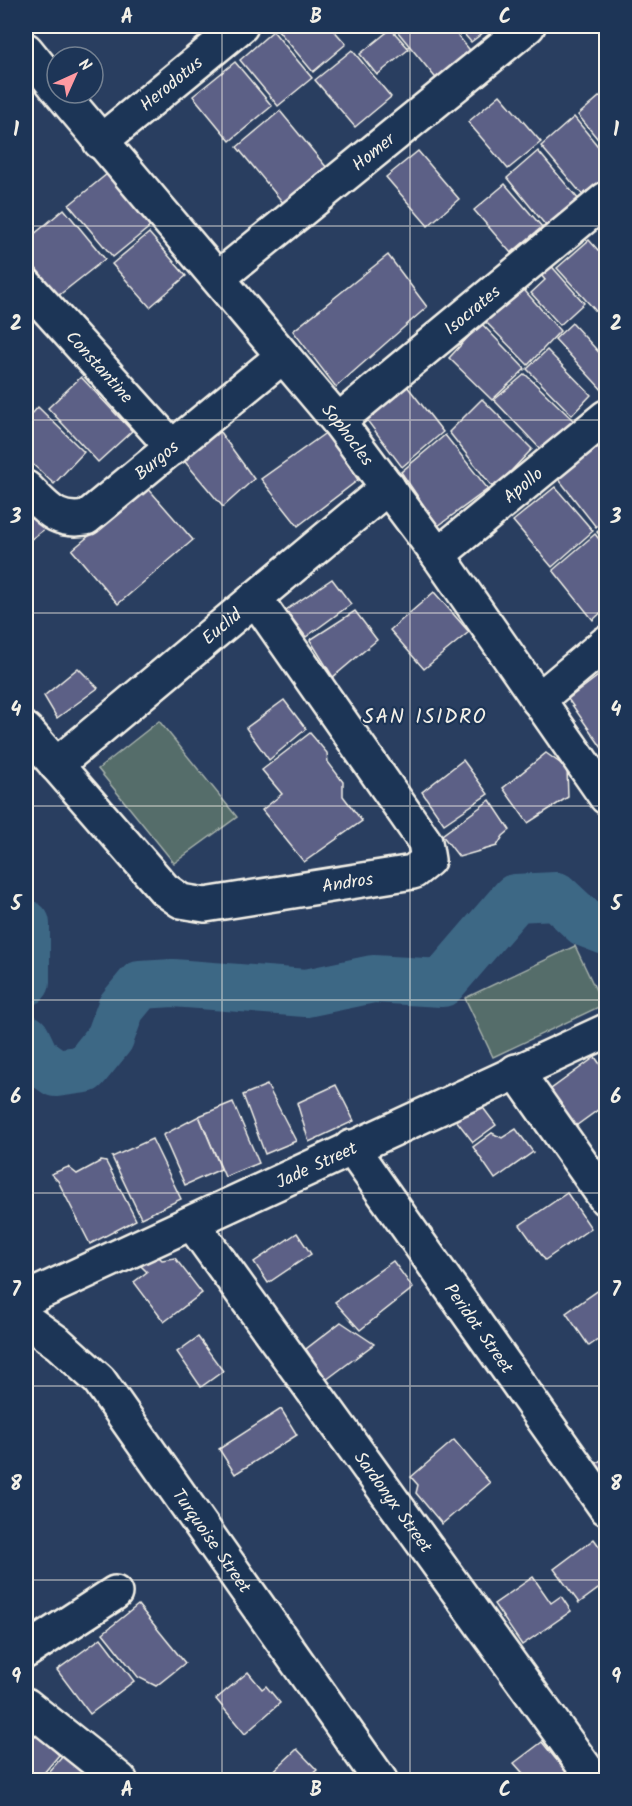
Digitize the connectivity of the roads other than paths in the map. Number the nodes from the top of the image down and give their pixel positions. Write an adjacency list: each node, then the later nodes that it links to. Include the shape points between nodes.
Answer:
1 (241, 26): 6 (street, Herodotus)
2 (528, 26): 8 (street, Homer)
3 (26, 50): 4 (street)
4 (45, 73)
5 (71, 105): 6 (street, Sophocles)
6 (100, 142): 8 (street, Sophocles)
7 (606, 199): 12 (street, Isocrates)
8 (218, 278): 10 (street, Sophocles)
9 (26, 285): 13 (street, Constantine)
10 (283, 356): 12 (street, Sophocles); 13 (street, Burgos)
11 (606, 417): 16 (street, Apollo)
12 (338, 421): 14 (street, Sophocles)
13 (173, 448): 15 (street, Burgos, via 86,518 70,521 56,517)
14 (388, 487): 16 (street, Sophocles); 17 (street, Euclid)
15 (26, 488)
16 (438, 555): 19 (street, Sophocles)
17 (255, 598): 21 (street, Euclid); 21 (street, Andros, via 424,842 428,860 421,868 205,905 181,901 164,889)
18 (606, 643): 19 (street)
19 (538, 700): 22 (street, Sophocles)
20 (26, 730): 21 (street, Andros)
21 (56, 765)
22 (606, 797)
23 (606, 1031): 24 (street, Jade Street)
24 (516, 1071): 25 (street, Jade Street); 26 (street)
25 (351, 1147): 27 (street, Jade Street); 30 (street, Peridot Street)
26 (606, 1199)
27 (192, 1223): 28 (street, Jade Street); 36 (street, Sardonyx Street)
28 (26, 1299)
29 (26, 1320): 35 (street, Turquoise Street, via 99,1380)
30 (606, 1508)
31 (115, 1593): 32 (street)
32 (26, 1651)
33 (26, 1705): 34 (street)
34 (120, 1780)
35 (380, 1780)
36 (594, 1780)

